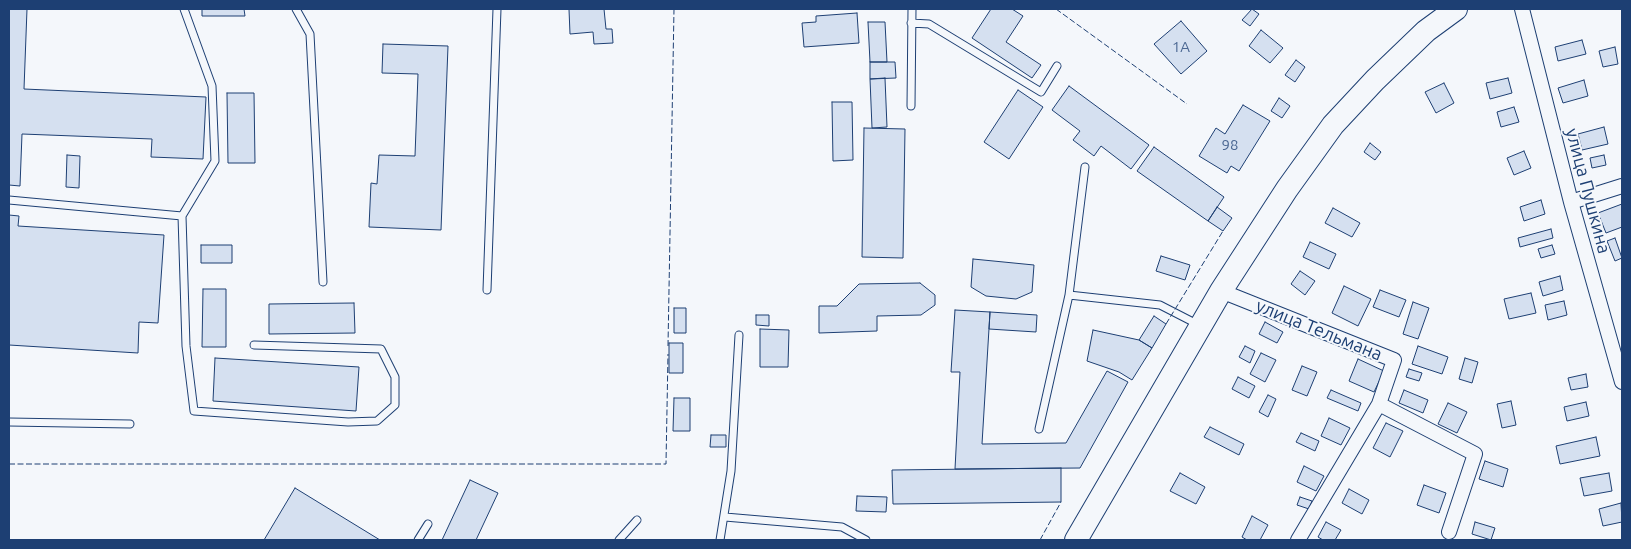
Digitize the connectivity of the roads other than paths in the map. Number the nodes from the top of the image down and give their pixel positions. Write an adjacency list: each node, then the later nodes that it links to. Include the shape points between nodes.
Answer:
1 (184, 9): 14 (lane, via 212,86 215,161)
2 (296, 9): 15 (lane, via 310,34)
3 (497, 9): 16 (lane)
4 (912, 9): 7 (lane)
5 (1456, 9): 17 (main road, via 1420,38 1333,124)
6 (1522, 9): 13 (street, улица Пушкина)
7 (912, 23): 8 (lane, via 930,24 1041,92); 9 (lane)
8 (1057, 66)
9 (911, 106)
10 (1085, 167): 18 (lane)
11 (1622, 186): 13 (street)
12 (9, 200): 14 (lane)
13 (1571, 202): 22 (street, улица Пушкина)
14 (182, 216): 21 (lane, via 186,346 194,411 348,422 376,421 395,405 395,377 381,349)
15 (323, 282)
16 (487, 290)
17 (1221, 291): 19 (main road); 23 (street, улица Тельмана, via 1394,360)
18 (1069, 295): 19 (lane, via 1160,305); 26 (lane)
19 (1201, 326): 35 (main road)
20 (739, 335): 27 (lane)
21 (254, 345)
22 (1622, 382)
23 (1379, 404): 30 (street, via 1475,454); 36 (street, улица Тельмана)
24 (9, 422): 25 (lane)
25 (130, 424)
26 (1039, 429)
27 (725, 517): 33 (lane); 34 (lane, via 842,527)
28 (637, 520): 32 (lane)
29 (428, 524): 31 (lane)
30 (1448, 532)
31 (418, 540)
32 (618, 540)
33 (720, 540)
34 (866, 540)
35 (1076, 540)
36 (1298, 540)

